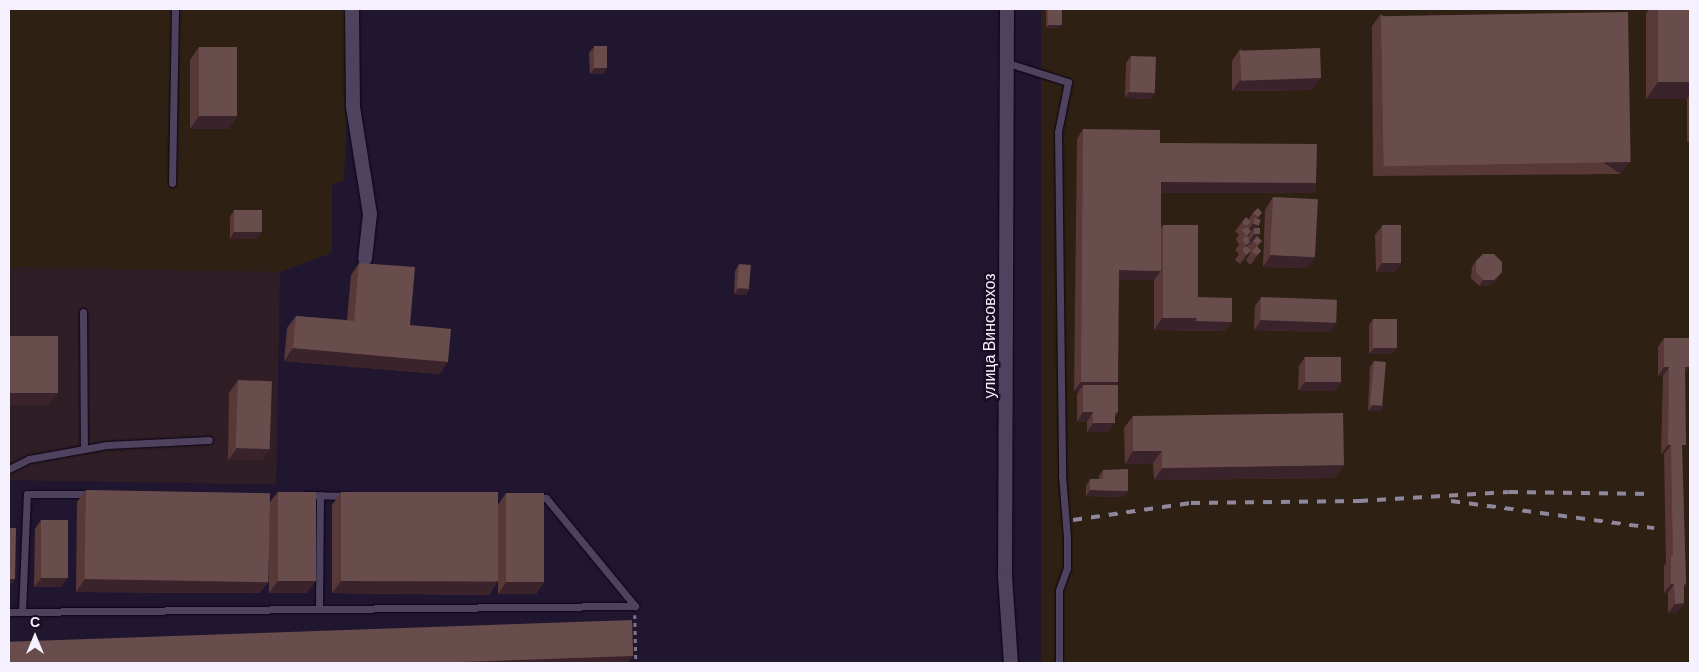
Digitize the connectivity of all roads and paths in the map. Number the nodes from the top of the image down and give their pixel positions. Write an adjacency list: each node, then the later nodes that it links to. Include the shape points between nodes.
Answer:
1 (176, 9): 5 (lane)
2 (352, 9): 6 (street, via 353,107 370,214)
3 (1007, 9): 4 (street, улица Винсовхоз)
4 (1008, 63): 21 (street, улица Винсовхоз, via 1005,576); 22 (lane, via 1068,82 1058,132 1062,475 1067,537 1067,568 1059,590)
5 (172, 183)
6 (364, 259)
7 (84, 312): 9 (lane)
8 (209, 440): 9 (lane, via 130,442)
9 (84, 448): 10 (lane, via 29,459)
10 (9, 469)
11 (95, 494): 19 (lane, via 27,494)
12 (300, 495): 13 (lane)
13 (320, 496): 14 (lane); 17 (lane)
14 (359, 496)
15 (526, 498): 16 (lane, via 546,498)
16 (635, 606): 17 (lane); 20 (path)
17 (319, 609): 19 (lane)
18 (9, 612): 19 (lane)
19 (22, 612)
20 (636, 663)
21 (1011, 663)
22 (1059, 663)

